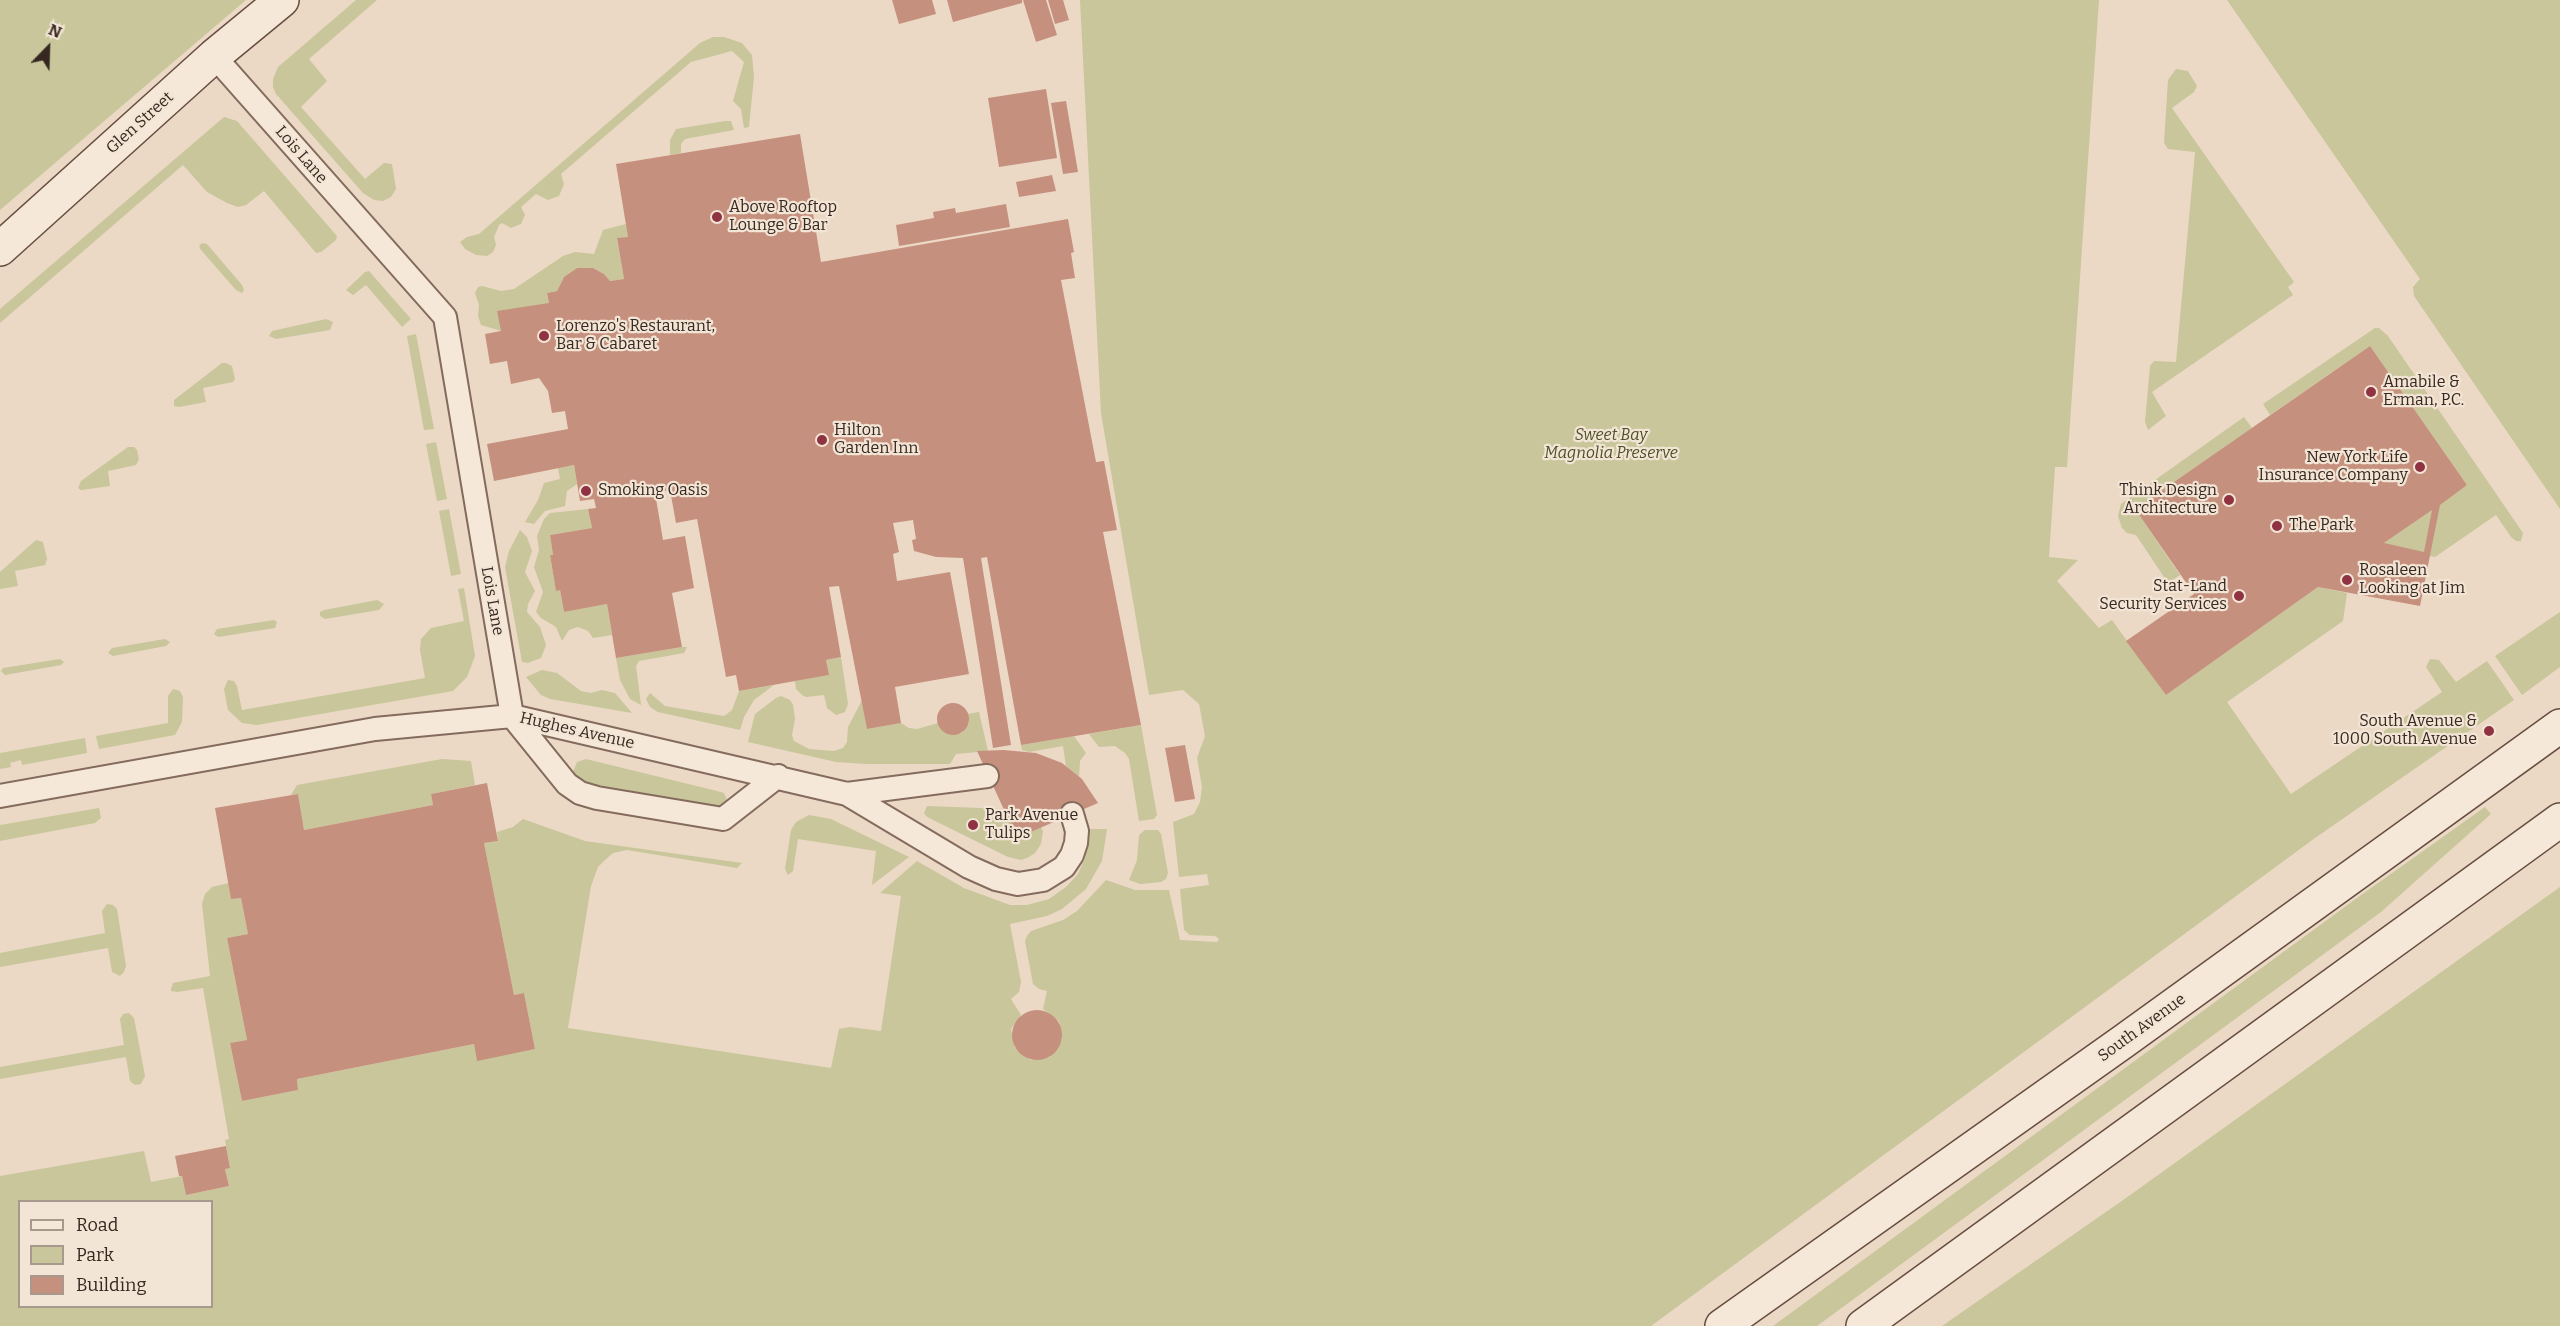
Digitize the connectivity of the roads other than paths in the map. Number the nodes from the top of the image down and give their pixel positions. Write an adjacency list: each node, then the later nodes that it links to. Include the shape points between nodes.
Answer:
1 (282, 0): 2 (street, Glen Street)
2 (214, 56): 3 (street, Glen Street); 4 (lane, Lois Lane, via 444,317)
3 (0, 249)
4 (512, 716): 6 (lane, Hughes Avenue); 6 (lane, Hughes Avenue, via 567,784 597,798 723,819); 9 (lane, via 375,729)
5 (2560, 726): 12 (street, South Avenue)
6 (778, 776): 8 (lane, Hughes Avenue)
7 (987, 776): 8 (lane, Hughes Avenue)
8 (847, 794): 10 (lane, Hughes Avenue, via 969,867 1018,884 1043,880 1064,867 1076,843)
9 (0, 796)
10 (1072, 814)
11 (2560, 820): 13 (street)
12 (1722, 1326)
13 (1863, 1326)

